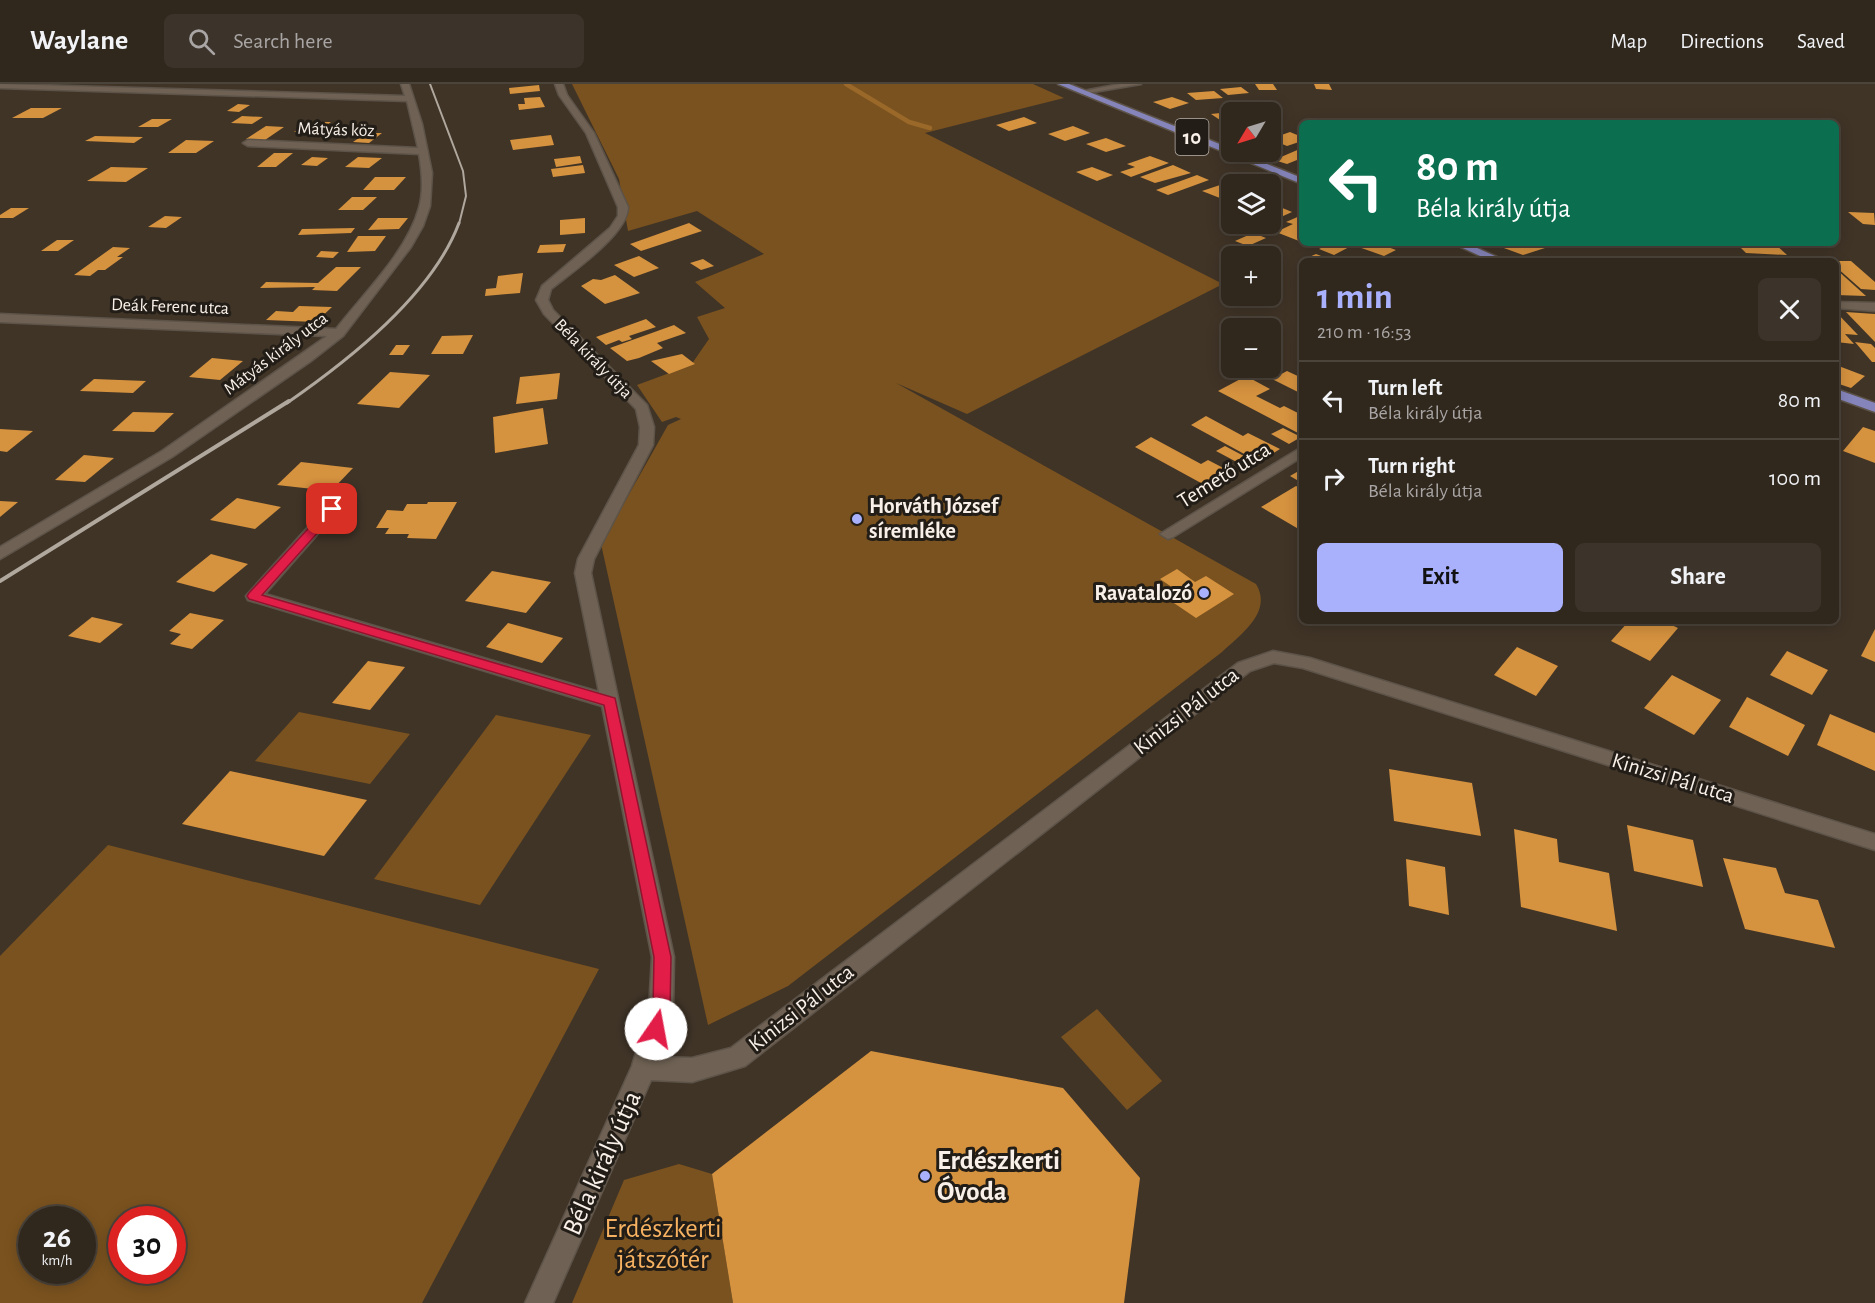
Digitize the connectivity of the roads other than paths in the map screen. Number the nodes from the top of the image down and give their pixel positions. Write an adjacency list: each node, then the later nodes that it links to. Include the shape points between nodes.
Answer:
1 (405, 84): 7 (street, Mátyás király utca)
2 (559, 84): 23 (street, Béla király útja, via 590,133 623,207 614,230 546,288 542,300 548,312 642,408 647,427 646,445 586,559 583,573)
3 (1062, 84): 6 (main road, 10)
4 (1137, 84): 6 (street)
5 (0, 86): 7 (street)
6 (1082, 92): 10 (main road, 10)
7 (408, 99): 9 (street, Mátyás király utca)
8 (248, 143): 9 (street, Mátyás köz)
9 (423, 151): 16 (street, Mátyás király utca, via 427,190 418,226 390,269)
10 (1299, 180)
11 (1464, 246): 12 (main road)
12 (1494, 258)
13 (1839, 305): 14 (street)
14 (1875, 307)
15 (0, 318): 16 (street, Deák Ferenc utca)
16 (339, 333): 22 (street, Mátyás király utca, via 167,454)
17 (1839, 394): 18 (main road)
18 (1875, 408)
19 (1299, 453): 21 (street, Temető utca)
20 (332, 509): 23 (street, via 254,596)
21 (1168, 534)
22 (0, 554)
23 (610, 702): 25 (street, Béla király útja, via 663,957 662,1010)
24 (1875, 842): 25 (street, Kinizsi Pál utca, via 1304,662 1273,657 1244,666 737,1058 692,1070)
25 (644, 1068): 26 (street, Béla király útja)
26 (540, 1303)

